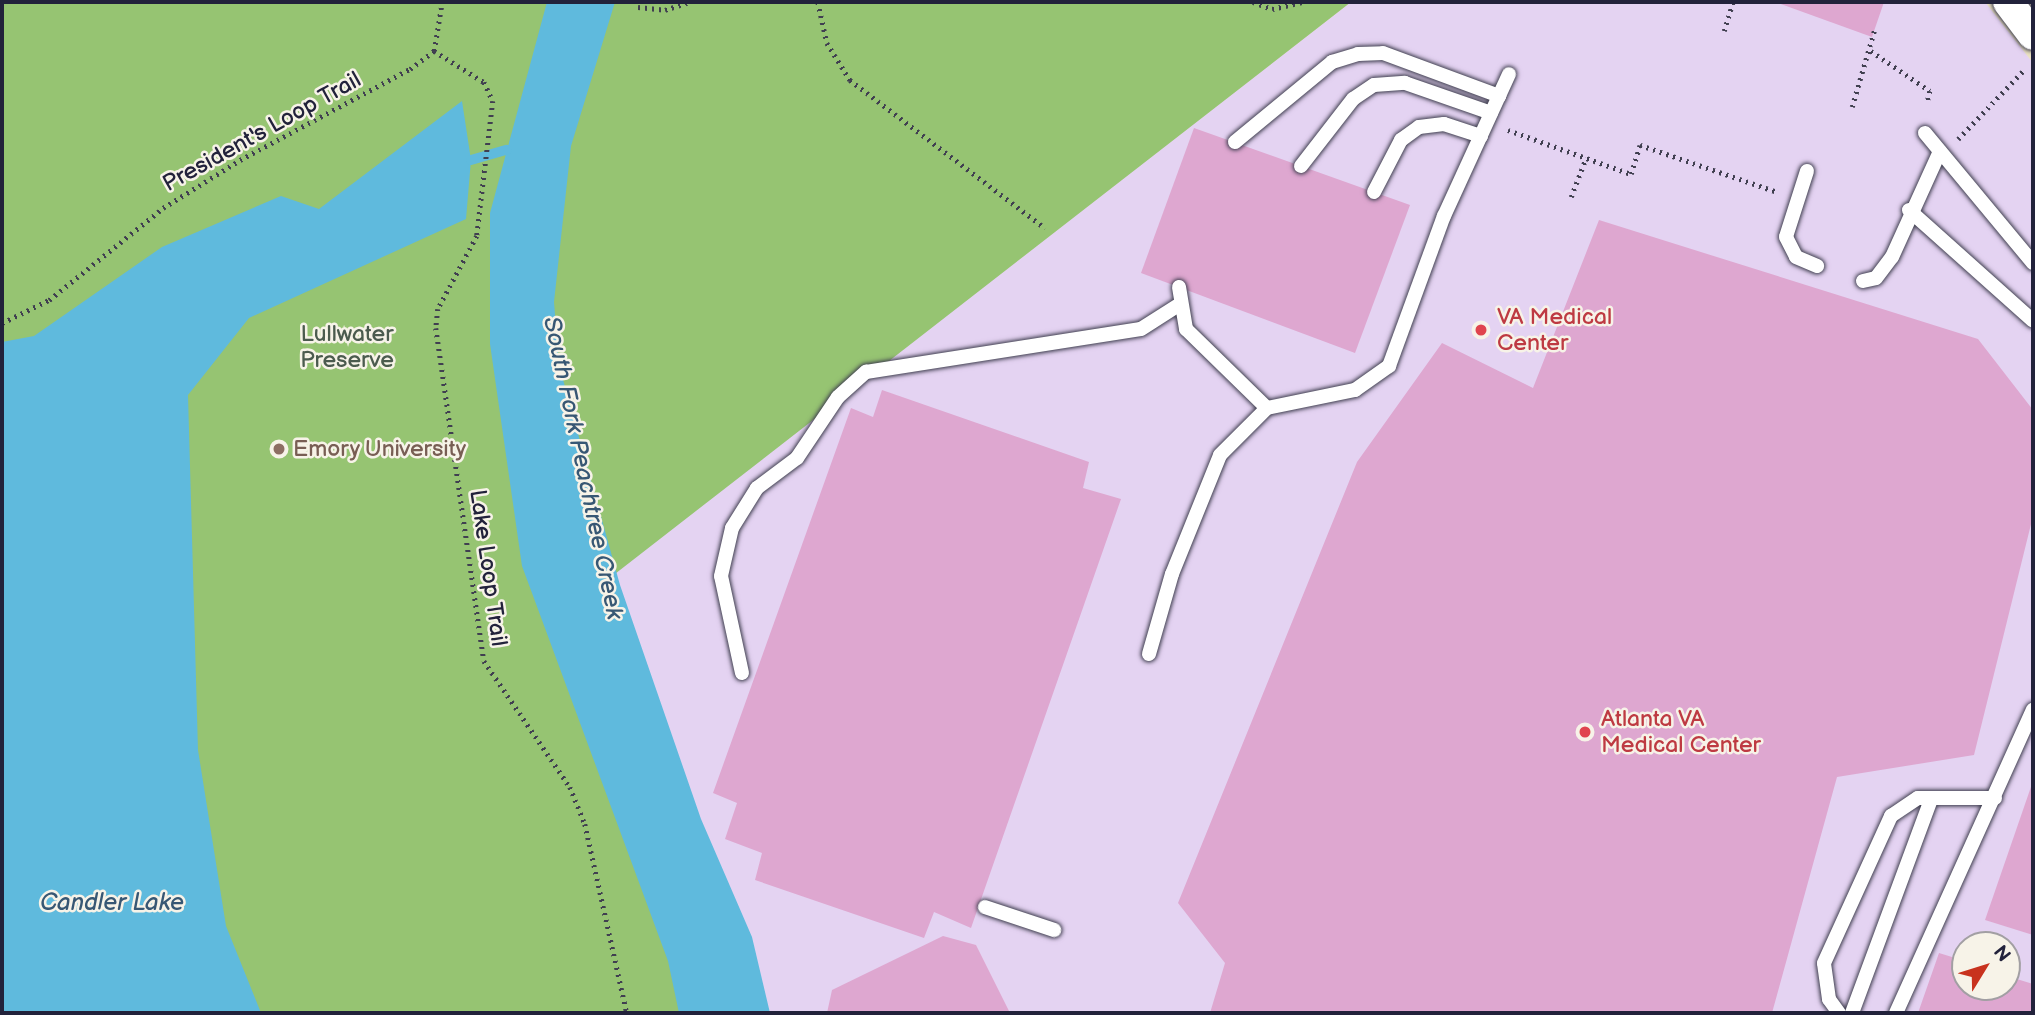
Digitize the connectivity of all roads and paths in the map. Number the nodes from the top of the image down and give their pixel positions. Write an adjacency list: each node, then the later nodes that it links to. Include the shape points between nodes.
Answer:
1 (442, 2): 12 (path)
2 (690, 2): 8 (path, via 665,10)
3 (818, 2): 32 (path, via 827,43 850,80)
4 (1253, 2): 5 (path, via 1272,9)
5 (1303, 2)
6 (1733, 2): 10 (path)
7 (2008, 2): 11 (street)
8 (638, 7)
9 (1875, 28): 13 (path)
10 (1724, 31)
11 (2033, 35)
12 (434, 51): 39 (path, President's Loop Trail, via 185,194 50,300); 48 (path, Lake Loop Trail, via 484,82 492,101 477,236 438,309 436,328 484,661 570,787 585,824)
13 (1871, 51): 17 (path, via 1930,91); 18 (path)
14 (2024, 70): 24 (path)
15 (1509, 74): 16 (lane)
16 (1499, 96): 19 (lane); 23 (lane, via 1383,53 1358,54 1332,62)
17 (1927, 104)
18 (1852, 107)
19 (1491, 113): 22 (lane); 26 (lane, via 1405,83 1374,85 1353,99)
20 (1508, 130): 25 (path)
21 (1926, 134): 24 (lane)
22 (1481, 136): 28 (lane, via 1444,124 1419,127 1401,140); 40 (lane, via 1388,366 1355,390)
23 (1235, 142)
24 (1945, 149): 31 (lane); 33 (lane)
25 (1586, 158): 29 (path); 30 (path, via 1631,174 1640,145 1780,193)
26 (1301, 166)
27 (1807, 171): 34 (lane, via 1786,237 1796,257)
28 (1374, 192)
29 (1571, 197)
30 (1776, 205)
31 (1909, 209): 35 (lane, via 1892,257 1876,278); 38 (lane)
32 (1045, 228)
33 (2033, 263)
34 (1817, 266)
35 (1863, 281)
36 (1179, 287): 37 (lane)
37 (1177, 306): 40 (lane, via 1186,329); 42 (lane, via 1141,328 866,372 838,397 797,458 757,488 732,527 721,576)
38 (2033, 321)
39 (2, 323)
40 (1267, 408): 41 (lane, via 1220,454 1172,575)
41 (1149, 654)
42 (742, 673)
43 (2033, 710): 44 (lane)
44 (1995, 797): 45 (lane); 51 (lane)
45 (1931, 800): 49 (lane, via 1918,798 1891,816 1824,963 1829,999); 50 (lane)
46 (985, 907): 47 (lane)
47 (1054, 930)
48 (627, 1013)
49 (1839, 1013)
50 (1852, 1013)
51 (1896, 1013)

